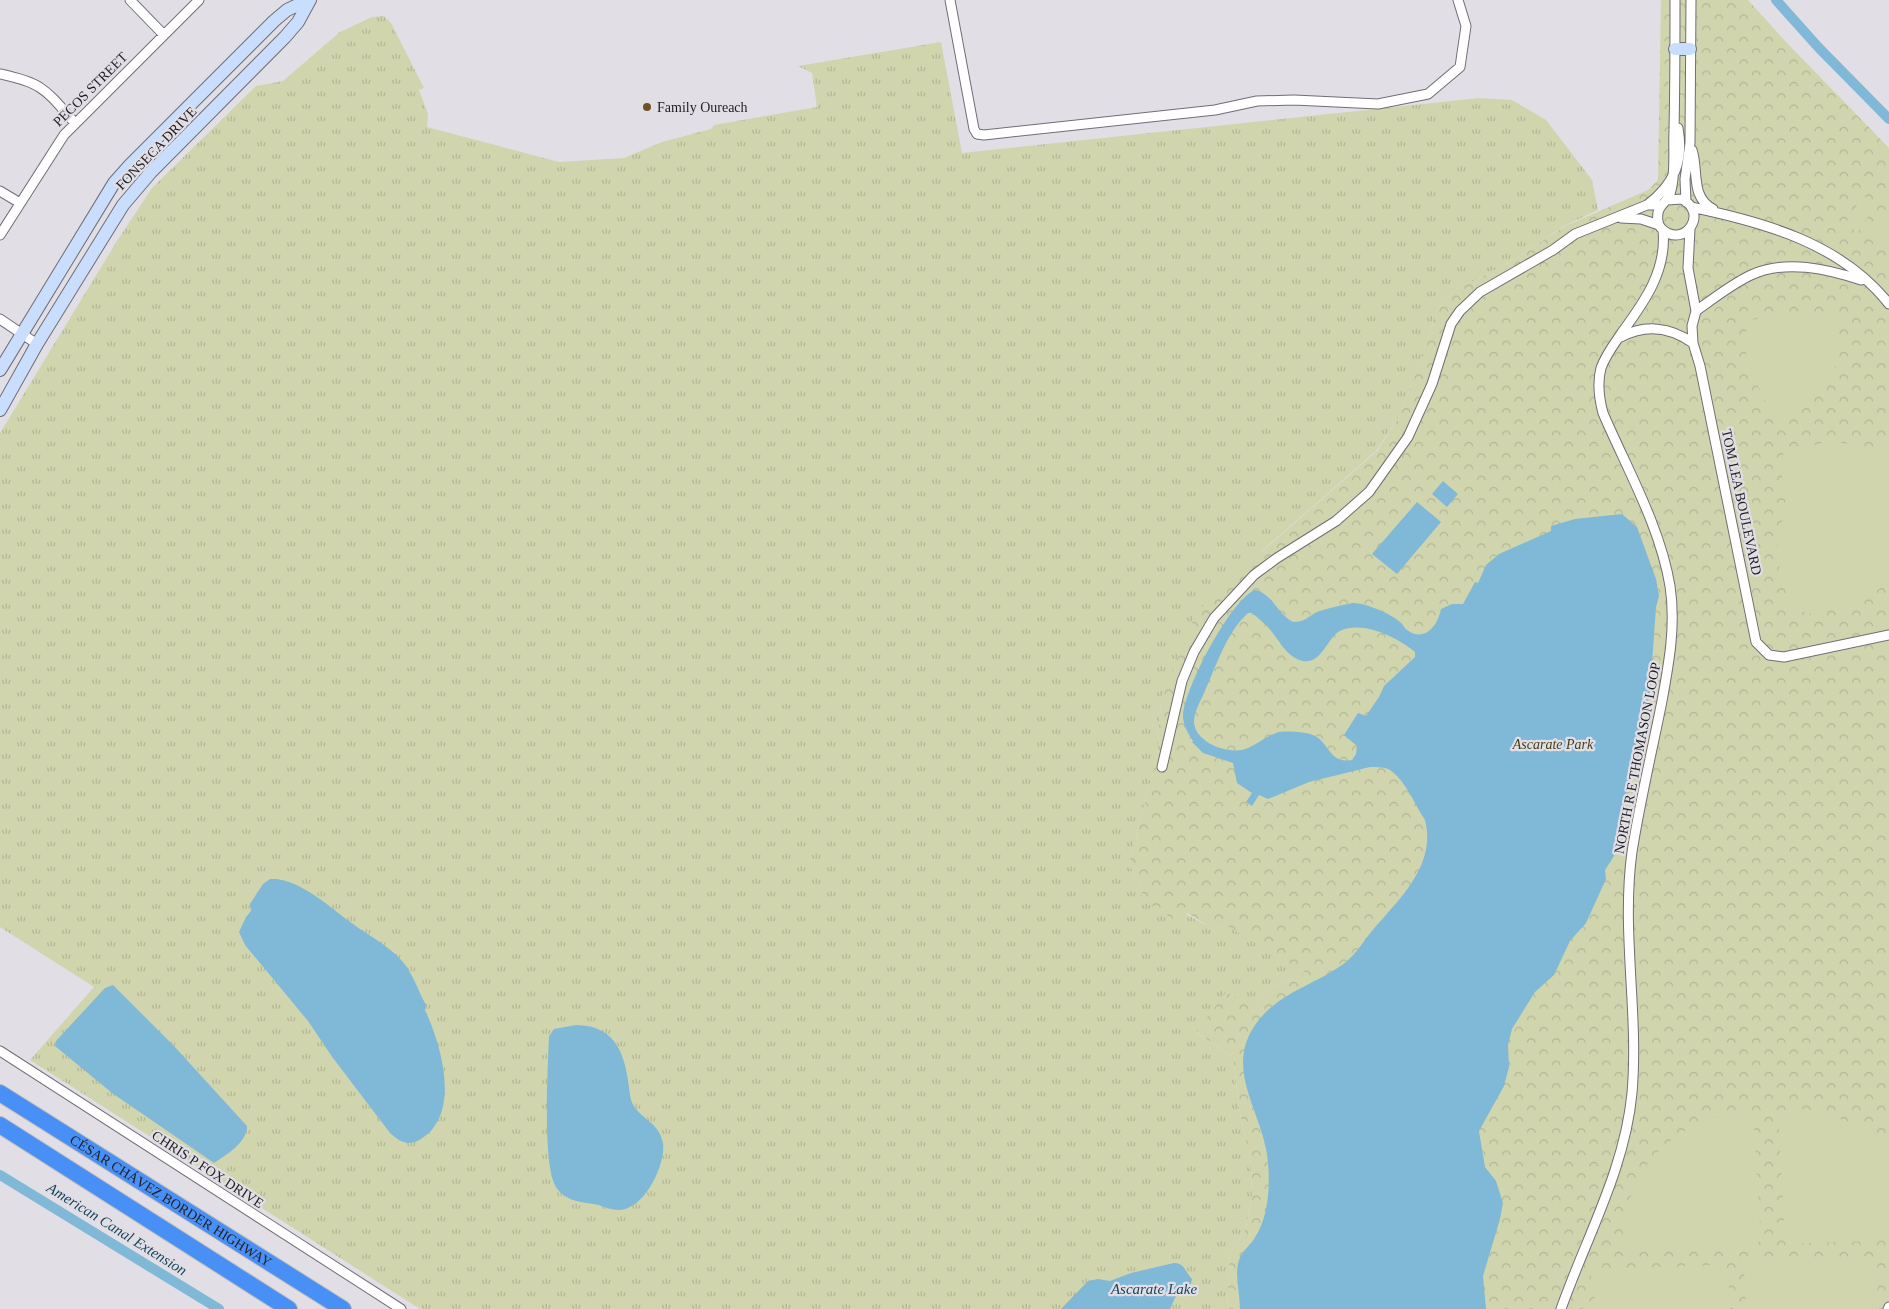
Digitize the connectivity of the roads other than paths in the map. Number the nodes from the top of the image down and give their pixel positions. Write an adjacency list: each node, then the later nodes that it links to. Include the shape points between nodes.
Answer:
1 (130, 0): 8 (street)
2 (199, 0): 8 (street, PECOS STREET)
3 (309, 0): 29 (main road, FONSECA DRIVE, via 287,10 274,21 130,165 102,200); 31 (main road, FONSECA DRIVE, via 298,22 274,50 123,205)
4 (950, 0): 5 (street, via 974,129 977,134 984,135 1215,110 1257,101 1378,104 1428,94 1460,67 1466,26)
5 (1458, 0)
6 (1675, 0): 9 (street)
7 (1691, 0): 10 (street)
8 (164, 35): 12 (street, PECOS STREET)
9 (1675, 49): 10 (main road); 14 (street)
10 (1690, 50): 13 (street)
11 (0, 74): 12 (street, via 37,84)
12 (74, 122): 16 (street, PECOS STREET)
13 (1690, 143): 18 (street, via 1685,178); 20 (street, via 1696,163 1699,198 1711,208)
14 (1672, 176): 17 (street); 19 (street, via 1665,190)
15 (0, 191): 16 (street)
16 (20, 203): 24 (street, PECOS STREET)
17 (1664, 203): 18 (street, via 1677,198); 19 (street); 22 (street, via 1657,215)
18 (1689, 204): 20 (street); 23 (street, via 1694,218)
19 (1647, 205): 21 (street)
20 (1725, 213): 25 (street, via 1801,239 1841,261)
21 (1618, 218): 22 (street, via 1641,219); 36 (street, via 1575,234 1480,292 1460,311 1451,324 1432,384 1408,437 1369,492 1336,521 1254,575 1214,618 1182,681)
22 (1661, 227): 23 (street, via 1674,235); 30 (street, NORTH R E THOMASON LOOP, via 1662,262 1656,278)
23 (1690, 229): 27 (street, TOM LEA BOULEVARD, via 1688,268)
24 (0, 235)
25 (1866, 282): 26 (street); 27 (street, via 1814,268 1767,269 1738,282)
26 (1889, 304)
27 (1696, 311): 32 (street, TOM LEA BOULEVARD, via 1692,326)
28 (0, 319): 29 (street)
29 (21, 333): 31 (street); 33 (main road, FONSECA DRIVE)
30 (1618, 338): 32 (street, via 1636,330 1657,328 1682,336); 43 (street, NORTH R E THOMASON LOOP, via 1601,369 1599,398 1663,556 1672,603 1671,650 1629,875 1634,1015 1632,1096 1622,1144 1604,1199)
31 (37, 344): 34 (main road, FONSECA DRIVE)
32 (1693, 344): 35 (street, TOM LEA BOULEVARD, via 1704,383 1756,642 1769,655 1784,657)
33 (0, 370)
34 (0, 410)
35 (1889, 635)
36 (1162, 767)
37 (0, 1052): 42 (street, CHRIS P FOX DRIVE)
38 (3, 1095): 41 (highway, CÉSAR CHÁVEZ BORDER HIGHWAY)
39 (0, 1125): 40 (highway, CÉSAR CHÁVEZ BORDER HIGHWAY)
40 (289, 1309)
41 (344, 1309)
42 (401, 1309)
43 (1561, 1309)

